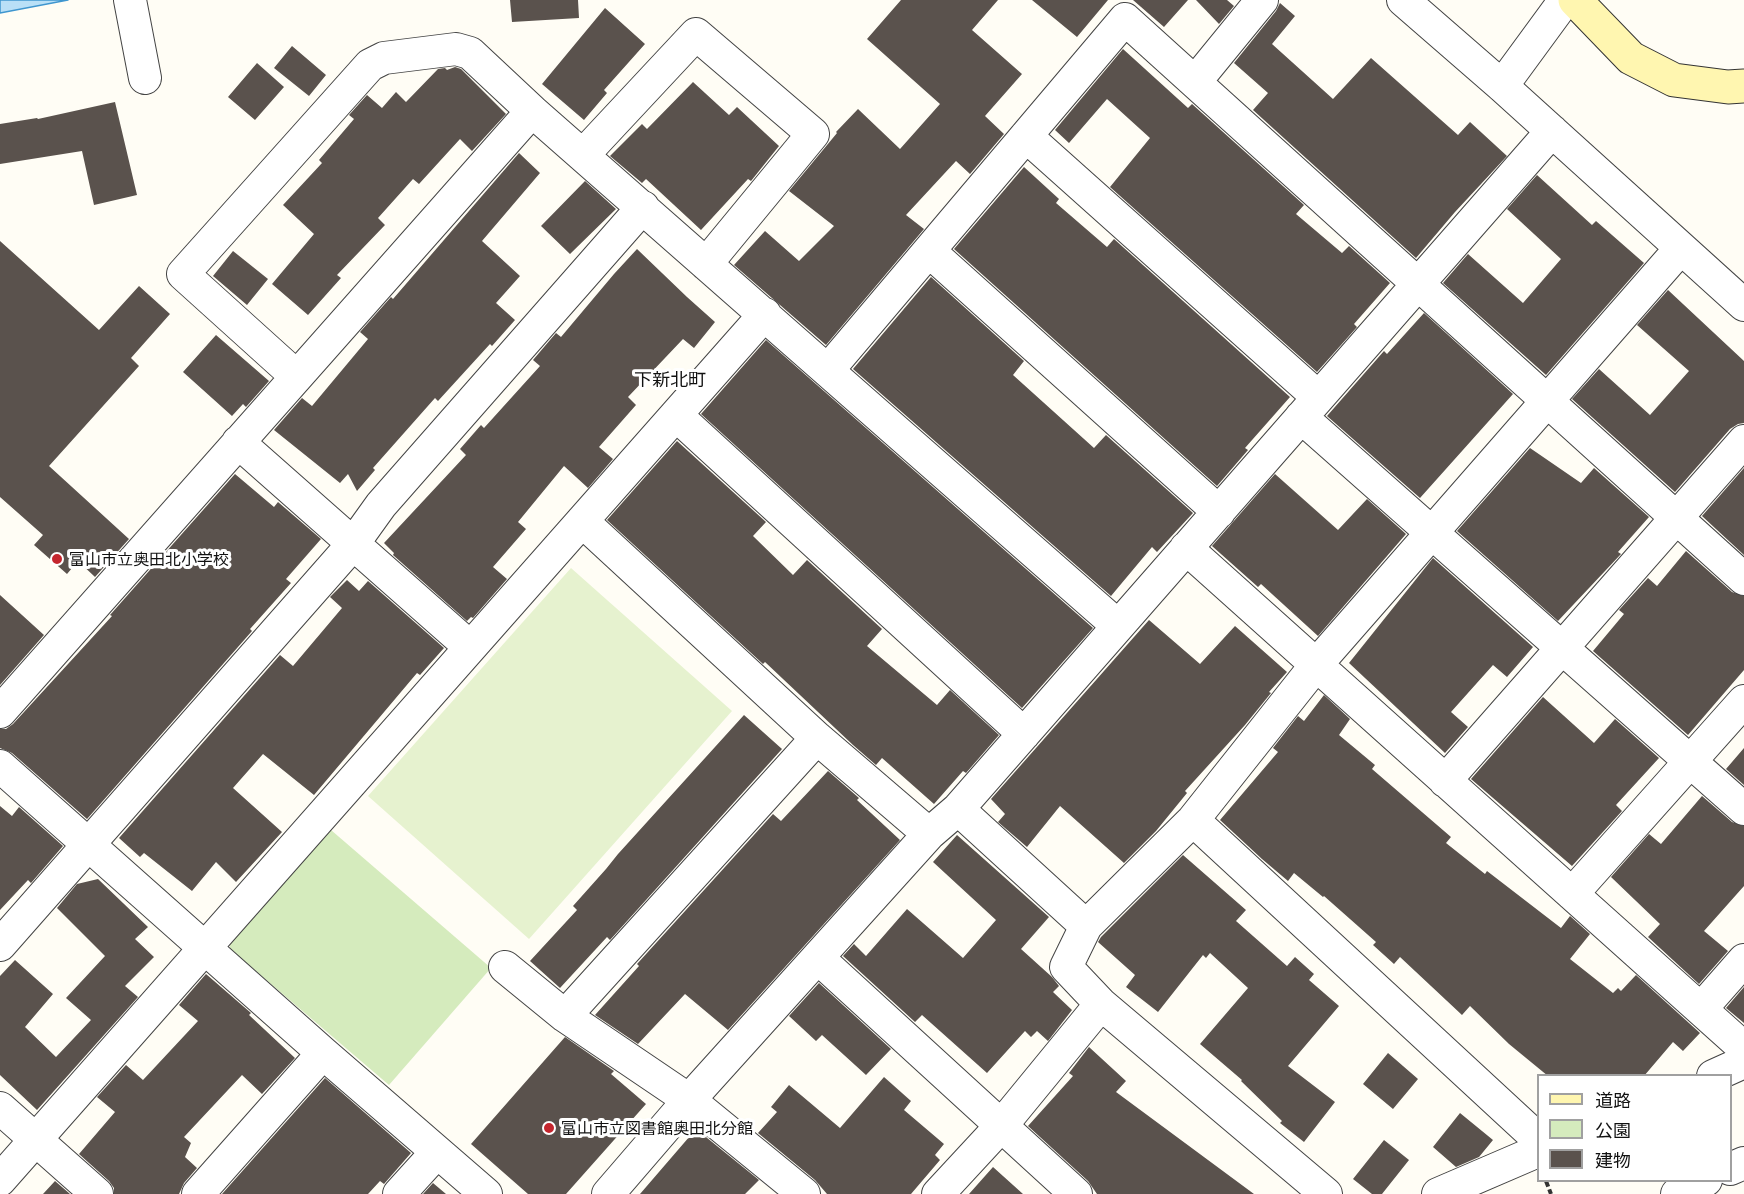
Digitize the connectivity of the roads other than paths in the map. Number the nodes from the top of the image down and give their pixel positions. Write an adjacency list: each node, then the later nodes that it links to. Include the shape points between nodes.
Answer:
1 (130, 0): 6 (street)
2 (1263, 0): 7 (street)
3 (1403, 0): 8 (street)
4 (1565, 0): 8 (street)
5 (1575, 0): 9 (street, via 1631,58 1674,80)
6 (145, 78)
7 (1195, 82): 12 (street, via 1125,19); 18 (street)
8 (1502, 86): 11 (street)
9 (1744, 86)
10 (532, 111): 13 (street); 22 (street); 22 (street, via 470,53 456,49 384,58 370,65 183,274)
11 (1552, 131): 15 (street); 18 (street)
12 (1026, 136): 16 (street); 24 (street)
13 (583, 155): 14 (street); 17 (street, via 696,34 813,134)
14 (643, 207): 17 (street); 32 (street, via 381,505)
15 (1681, 248): 19 (street); 23 (street)
16 (929, 251): 21 (street); 28 (street)
17 (706, 264): 20 (street)
18 (1418, 284): 23 (street); 24 (street)
19 (1744, 305)
20 (765, 314): 21 (street); 25 (street)
21 (828, 370): 35 (street)
22 (296, 376): 27 (street)
23 (1547, 401): 29 (street); 31 (street)
24 (1310, 407): 28 (street); 31 (street)
25 (676, 415): 30 (street); 41 (street)
26 (1744, 441): 29 (street)
27 (238, 442): 32 (street); 40 (street)
28 (1219, 512): 33 (street)
29 (1677, 518): 34 (street); 37 (street)
30 (582, 521): 36 (street); 42 (street)
31 (1432, 532): 37 (street); 38 (street)
32 (353, 544): 36 (street); 50 (street)
33 (1186, 548): 35 (street); 38 (street)
34 (1744, 579)
35 (1118, 626): 41 (street)
36 (470, 647): 54 (street)
37 (1562, 648): 43 (street); 45 (street)
38 (1316, 665): 45 (street); 48 (street)
39 (1744, 701): 43 (street)
40 (0, 712)
41 (1024, 734): 46 (street)
42 (817, 738): 49 (street); 60 (street)
43 (1690, 761): 47 (street); 51 (street)
44 (0, 766): 50 (street)
45 (1445, 781): 51 (street)
46 (958, 809): 49 (street); 52 (street)
47 (1744, 809)
48 (1193, 820): 52 (street); 68 (street)
49 (929, 834): 55 (street)
50 (89, 844): 53 (street); 54 (street)
51 (1572, 894): 59 (street)
52 (1086, 926): 58 (street, via 1066,967)
53 (0, 945)
54 (206, 948): 62 (street); 69 (street)
55 (818, 958): 65 (street); 67 (street)
56 (1744, 960): 59 (street)
57 (505, 967): 60 (street)
58 (1101, 1004): 67 (street); 82 (street)
59 (1701, 1009): 61 (street)
60 (565, 1016): 65 (street)
61 (1744, 1048)
62 (323, 1053): 71 (street); 75 (street)
63 (1744, 1062): 64 (street)
64 (1717, 1074)
65 (688, 1100): 78 (street); 79 (street)
66 (0, 1108): 69 (street)
67 (1001, 1126): 80 (street); 81 (street)
68 (1537, 1137)
69 (36, 1140): 72 (street); 74 (street)
70 (1537, 1151): 83 (street)
71 (437, 1152): 76 (street); 77 (street)
72 (0, 1180)
73 (1702, 1182): 84 (street)
74 (97, 1194)
75 (198, 1194)
76 (399, 1194)
77 (486, 1194)
78 (608, 1194)
79 (804, 1194)
80 (938, 1194)
81 (1076, 1194)
82 (1326, 1194)
83 (1438, 1194)
84 (1677, 1194)

